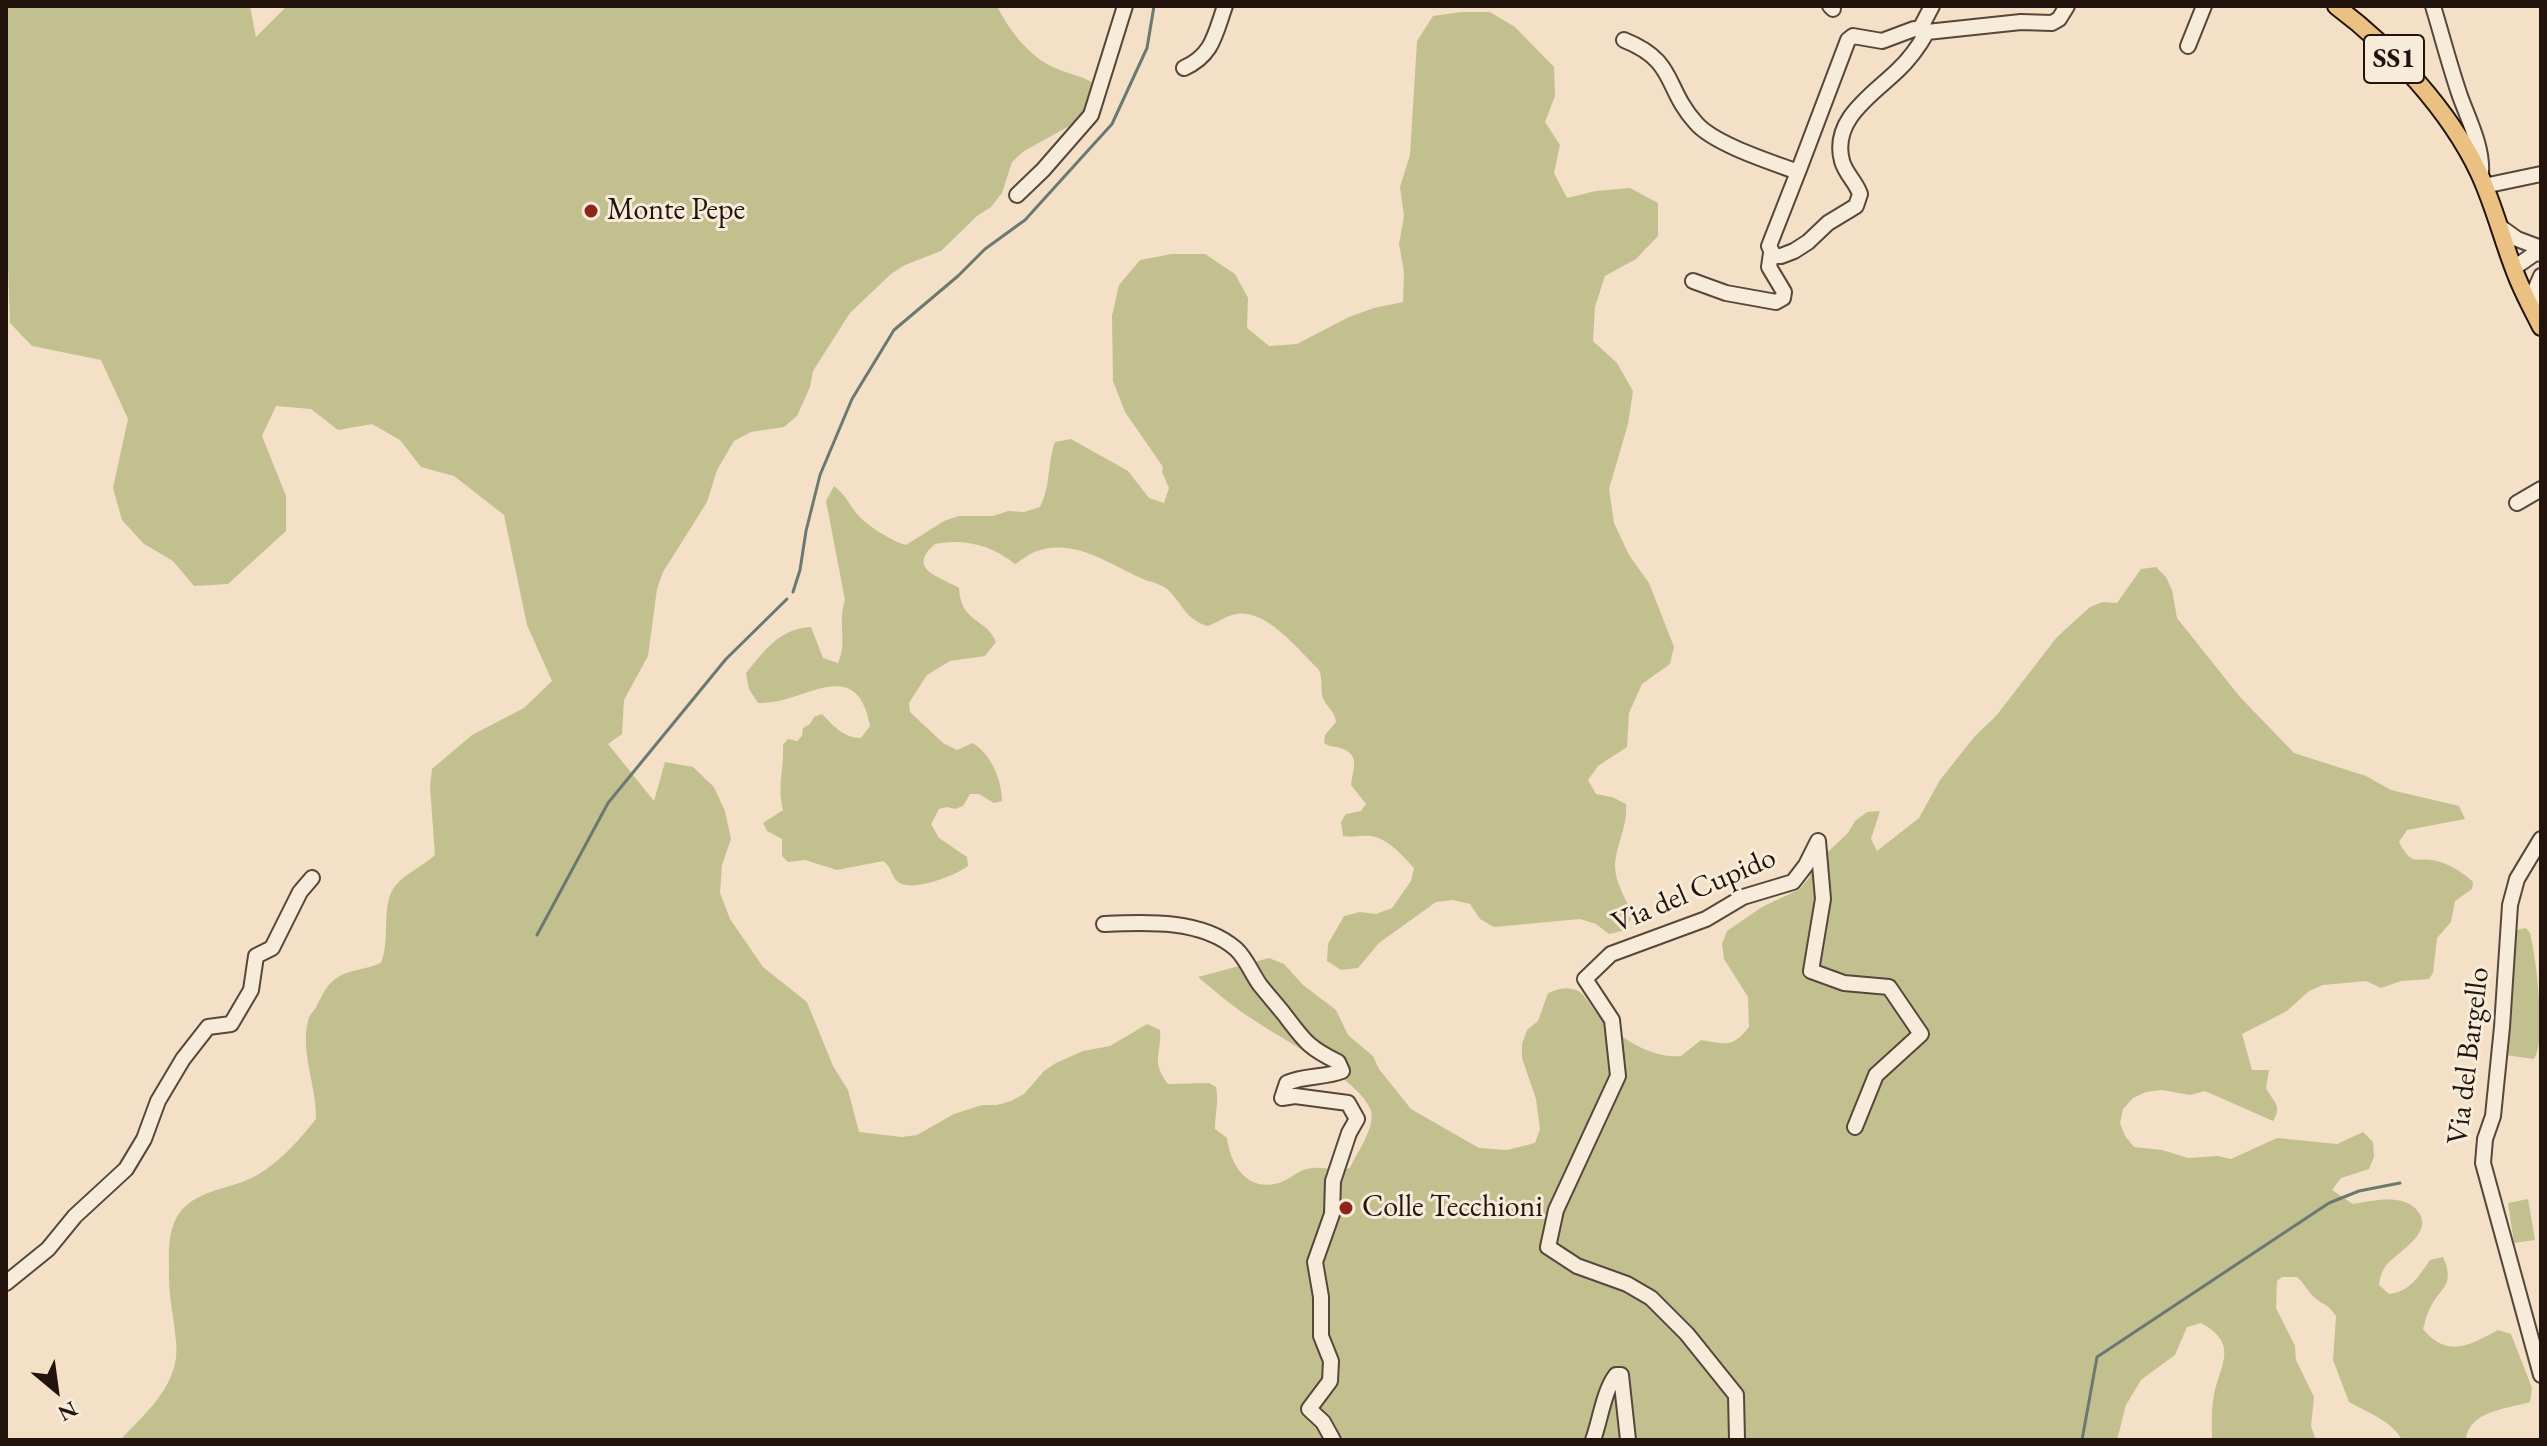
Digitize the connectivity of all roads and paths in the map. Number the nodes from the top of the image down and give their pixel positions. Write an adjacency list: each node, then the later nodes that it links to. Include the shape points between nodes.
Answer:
1 (1125, 6): 17 (street, via 1091,115)
2 (1225, 6): 11 (street, via 1208,52)
3 (1932, 6): 8 (street)
4 (2067, 6): 8 (street, via 2052,23)
5 (2204, 6): 10 (street)
6 (2336, 6): 13 (main road, SS1, via 2379,43)
7 (2433, 6): 12 (street)
8 (1924, 30): 14 (street, via 1889,40 1848,40); 20 (street, via 1905,63 1861,101 1842,137 1844,167 1860,194 1856,206 1794,251)
9 (1624, 40): 14 (street, via 1664,68 1688,113 1707,133)
10 (2188, 46)
11 (1184, 68)
12 (2459, 94): 13 (street); 16 (street, via 2480,155)
13 (2446, 118): 16 (main road, SS1)
14 (1798, 172): 20 (street)
15 (2541, 174): 16 (street)
16 (2482, 181): 18 (main road, SS1)
17 (1017, 195)
18 (2499, 226): 19 (street); 22 (main road, SS1)
19 (2541, 250): 22 (street)
20 (1771, 253): 24 (street, via 1769,267 1784,292 1776,302)
21 (2541, 270): 22 (street)
22 (2515, 271): 25 (main road)
23 (2541, 276): 25 (street)
24 (1693, 281)
25 (2533, 312): 26 (main road)
26 (2541, 327)
27 (2541, 489): 28 (street)
28 (2517, 503)
29 (2541, 839): 34 (street, Via del Bargello, via 2514,887 2510,905 2500,1054 2483,1163)
30 (312, 878): 33 (street, via 272,948 256,956 251,990 231,1024 208,1027 183,1059 126,1169 48,1249)
31 (1104, 924): 35 (street, via 1196,928 1223,941 1237,950 1307,1045 1338,1062 1342,1071 1287,1083 1282,1098 1348,1103 1357,1119 1333,1181 1332,1214 1315,1262 1321,1336 1331,1361 1330,1381 1309,1409)
32 (1855, 1127): 38 (street, Via del Cupido, via 1876,1075 1921,1034 1889,987 1844,983 1811,971 1823,899 1818,841 1793,882 1743,897 1706,919 1611,954 1585,979 1612,1020 1618,1076 1556,1210 1548,1247 1577,1266 1651,1298 1687,1334 1736,1395)
33 (6, 1283)
34 (2541, 1375)
35 (1333, 1440)
36 (1593, 1440): 37 (street, via 1616,1375 1621,1375)
37 (1628, 1440)
38 (1737, 1440)

